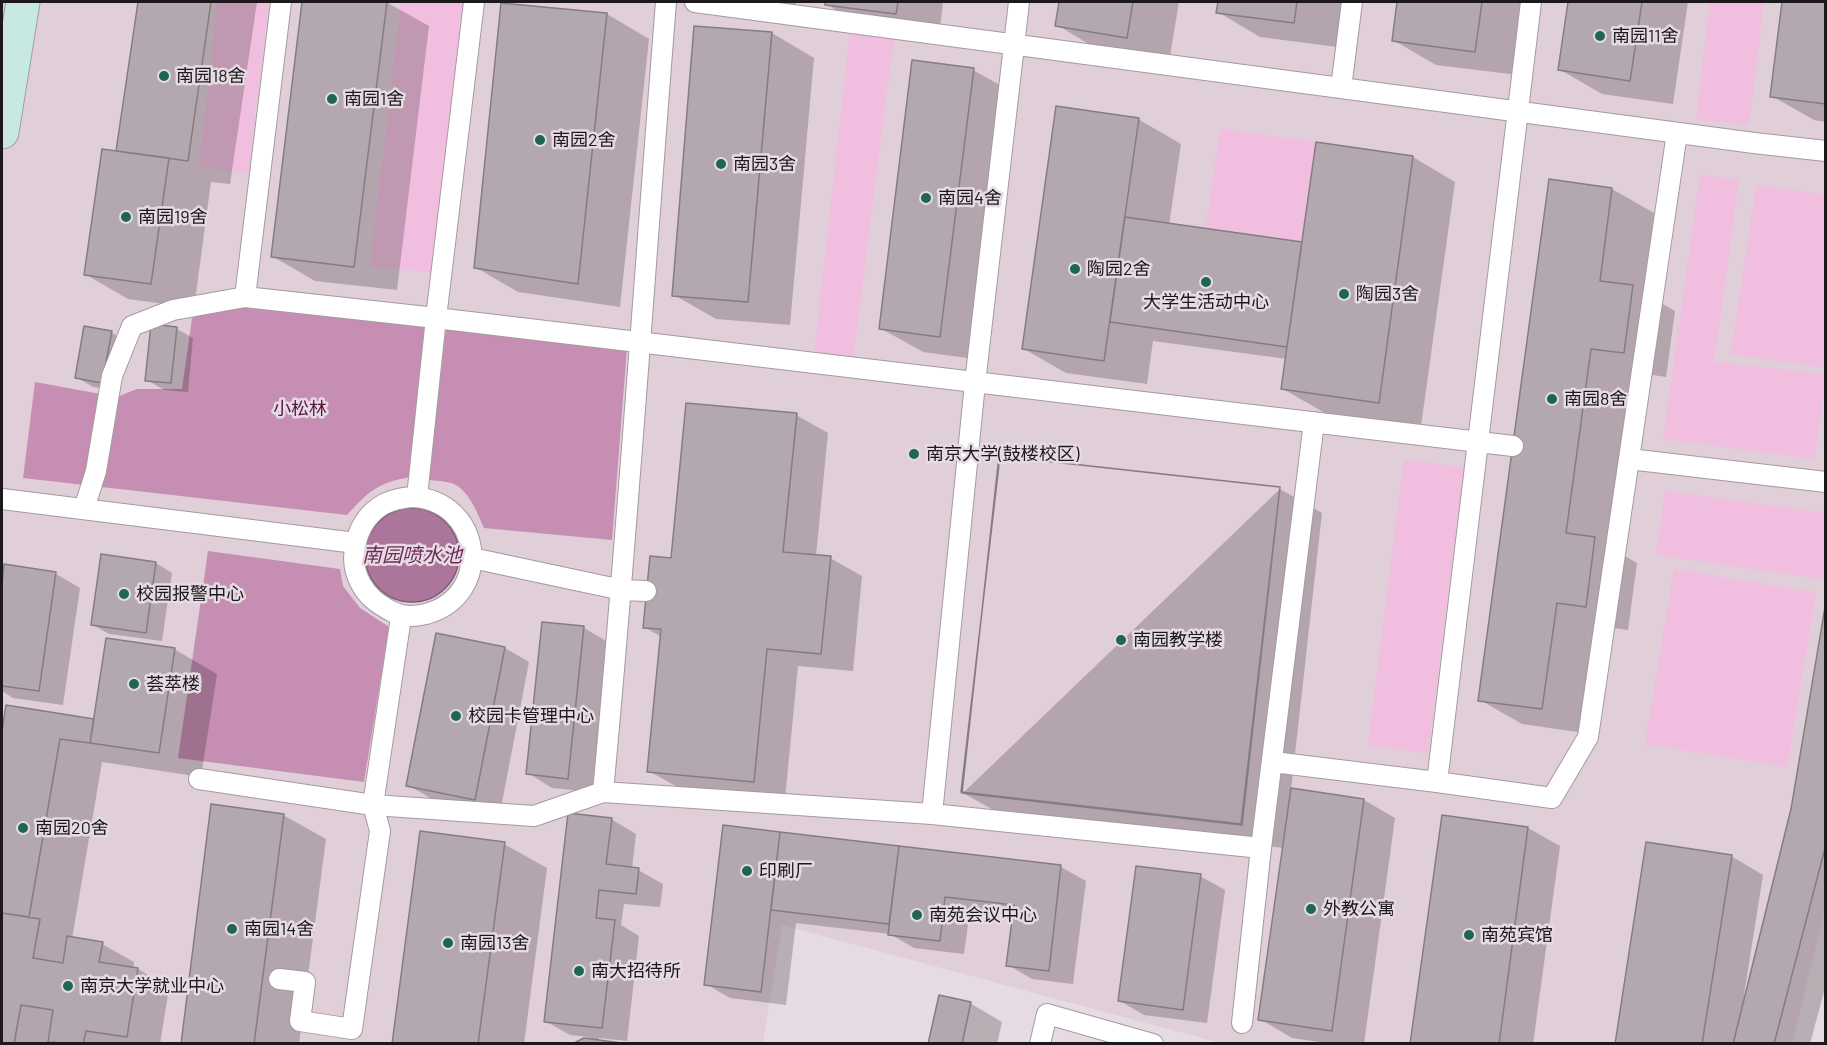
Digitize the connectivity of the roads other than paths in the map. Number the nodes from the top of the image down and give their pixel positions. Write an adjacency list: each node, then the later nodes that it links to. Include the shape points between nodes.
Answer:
1 (23, 2): 12 (street)
2 (281, 2): 15 (lane)
3 (474, 2): 16 (lane)
4 (666, 2): 17 (lane)
5 (694, 2): 9 (lane)
6 (1019, 2): 9 (lane)
7 (1352, 2): 10 (lane)
8 (1531, 2): 11 (lane)
9 (1015, 44): 10 (lane); 18 (lane)
10 (1341, 88): 11 (lane)
11 (1517, 111): 13 (lane); 20 (lane)
12 (2, 132)
13 (1677, 132): 14 (lane); 22 (lane)
14 (1826, 151)
15 (246, 297): 16 (lane); 26 (lane, via 173,310 132,326 112,376 96,471)
16 (436, 318): 17 (lane); 24 (lane)
17 (639, 343): 18 (lane); 29 (lane)
18 (975, 382): 19 (lane); 37 (lane)
19 (1314, 422): 20 (lane); 32 (lane)
20 (1478, 441): 21 (lane); 34 (lane)
21 (1513, 446)
22 (1629, 459): 23 (lane); 34 (lane, via 1588,737 1552,798)
23 (1826, 482)
24 (417, 497): 27 (lane, via 400,498 376,510 358,533); 28 (lane, via 445,506 458,518 470,542)
25 (2, 499): 26 (lane)
26 (84, 509): 27 (lane)
27 (356, 543): 31 (lane, via 354,561 360,583 369,596)
28 (472, 558): 29 (lane); 31 (lane, via 466,581 450,602 422,615)
29 (622, 590): 30 (lane); 35 (lane)
30 (646, 591)
31 (401, 617): 36 (lane)
32 (1273, 762): 34 (lane); 38 (lane)
33 (199, 779): 36 (lane)
34 (1437, 782)
35 (603, 792): 36 (lane, via 534,816); 37 (lane)
36 (373, 805): 39 (lane, via 380,831 352,1029 300,1021 305,982)
37 (932, 814): 38 (lane)
38 (1261, 848): 40 (lane)
39 (279, 979)
40 (1242, 1023)
41 (1040, 1044): 42 (lane, via 1047,1014)
42 (1153, 1044)

